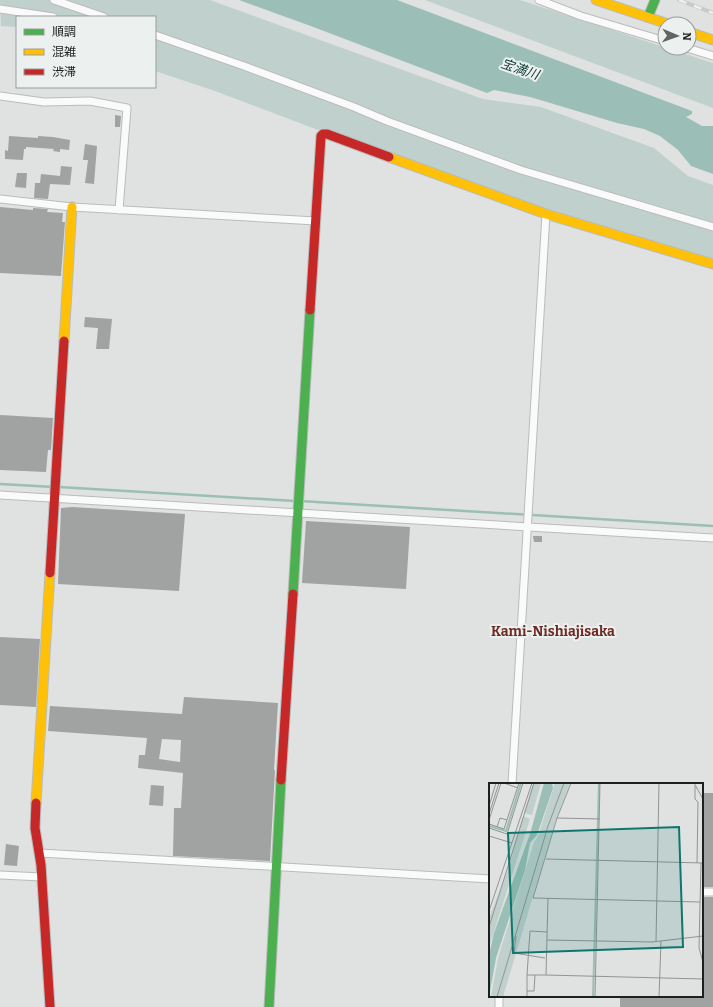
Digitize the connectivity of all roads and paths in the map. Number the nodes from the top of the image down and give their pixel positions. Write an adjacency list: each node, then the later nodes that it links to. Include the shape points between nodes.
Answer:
1 (54, 0): 7 (street)
2 (539, 0): 12 (street, via 581,16)
3 (596, 0): 8 (street)
4 (654, 2): 8 (street)
5 (0, 8): 6 (street)
6 (48, 16)
7 (101, 16)
8 (648, 17): 9 (street)
9 (657, 20)
10 (156, 35): 22 (street, via 251,68 521,170)
11 (697, 35): 13 (street)
12 (657, 39)
13 (713, 40)
14 (697, 51): 15 (street)
15 (713, 56)
16 (0, 96): 19 (street, via 44,102 90,101 127,108)
17 (0, 199): 18 (street)
18 (72, 207): 19 (street); 25 (street)
19 (119, 210): 21 (street)
20 (546, 214): 21 (street, via 323,134); 23 (street); 27 (street)
21 (316, 221): 26 (street)
22 (713, 227)
23 (713, 264)
24 (0, 495): 25 (street)
25 (54, 495): 26 (street); 30 (street, via 36,798 35,828)
26 (299, 510): 27 (street); 31 (street)
27 (527, 523): 28 (street); 29 (street)
28 (713, 538)
29 (512, 783)
30 (40, 853): 31 (street); 33 (street)
31 (276, 867): 34 (street); 37 (street)
32 (0, 875): 33 (street)
33 (42, 877): 36 (street)
34 (489, 880)
35 (500, 997): 38 (street)
36 (50, 1007)
37 (269, 1007)
38 (499, 1007)

